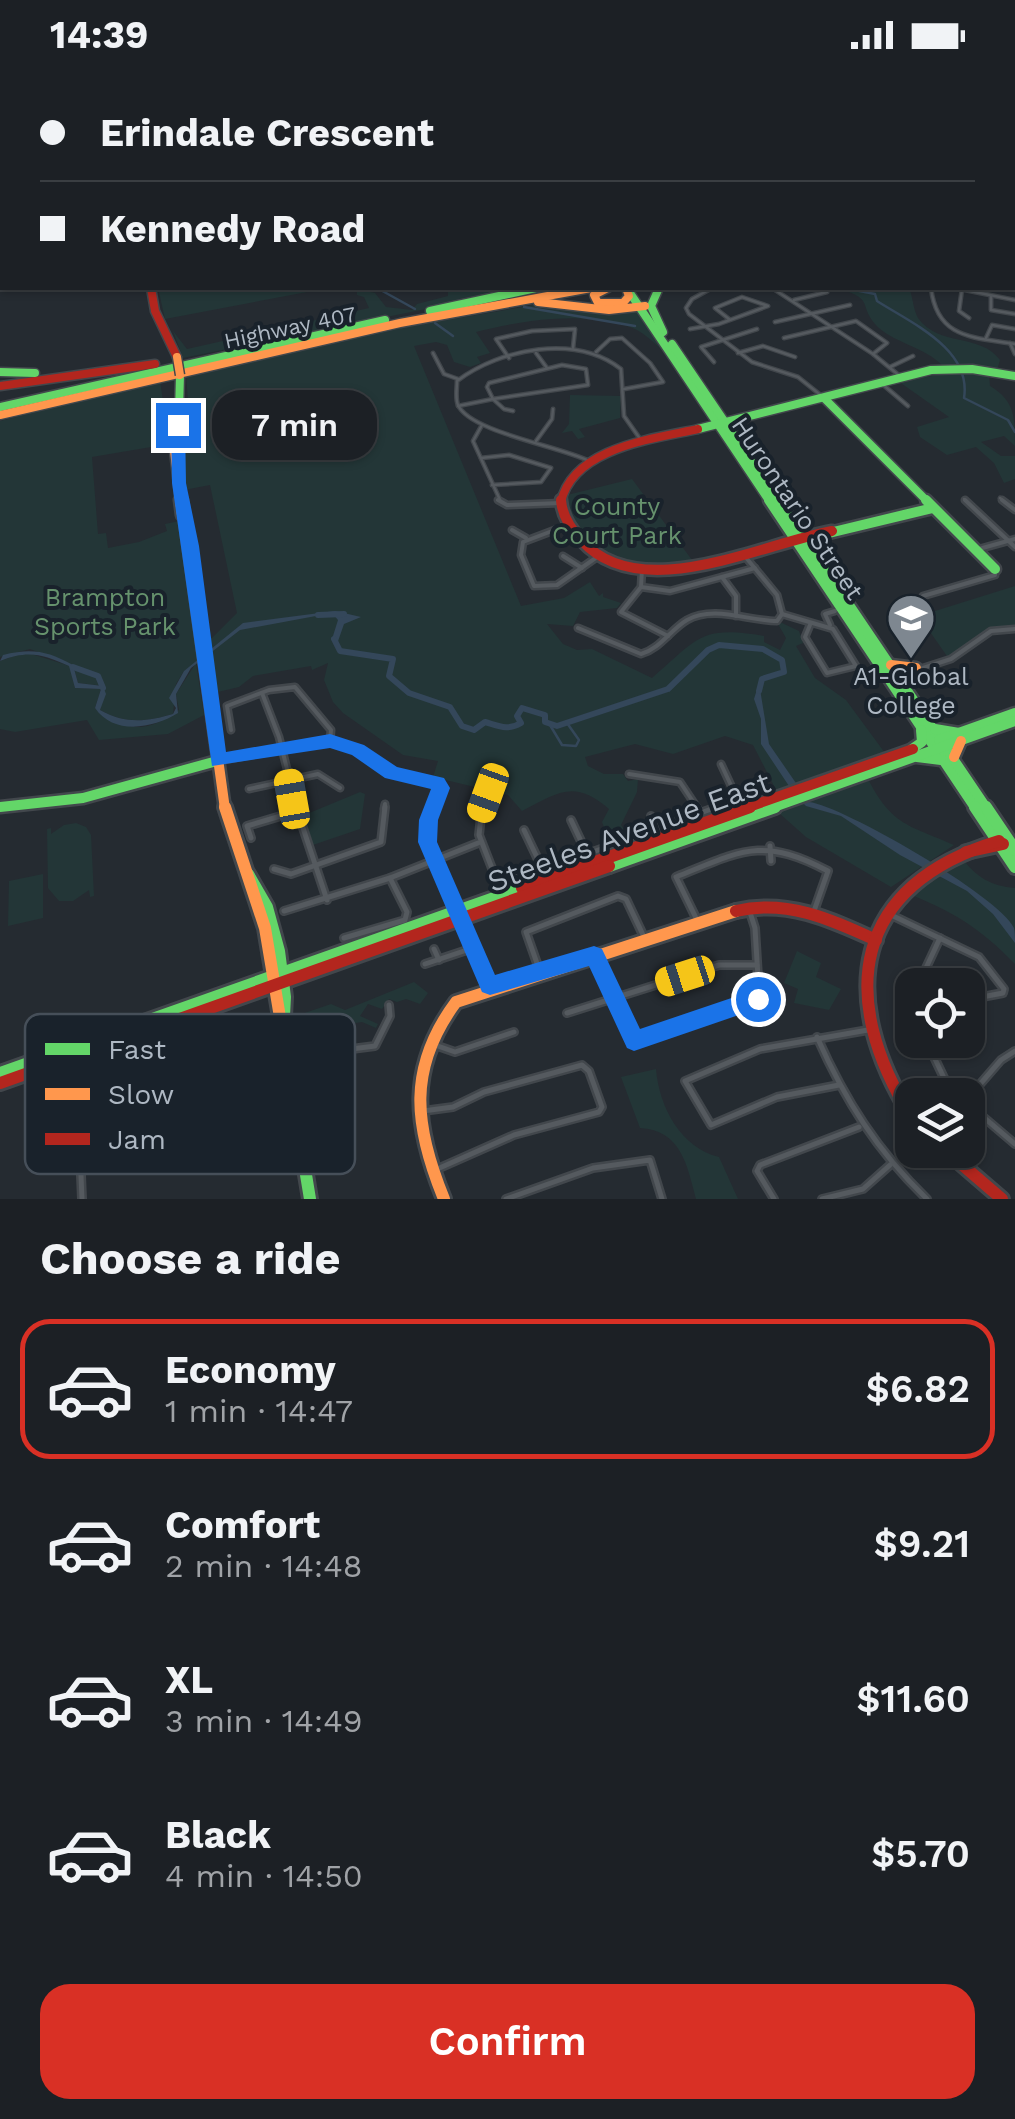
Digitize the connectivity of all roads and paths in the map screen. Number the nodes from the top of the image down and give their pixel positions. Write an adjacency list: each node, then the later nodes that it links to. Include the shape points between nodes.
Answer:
1 (151, 290): 118 (main road, bridge, via 180,376 173,442)
2 (527, 290): 20 (main road)
3 (542, 290): 20 (main road, Highway 407)
4 (580, 290): 23 (main road, Highway 407)
5 (604, 290): 6 (main road, via 594,295 598,303 625,302)
6 (628, 290)
7 (630, 290): 19 (main road, Hurontario Street)
8 (658, 290): 32 (main road, via 651,306)
9 (708, 290): 28 (street, via 686,308)
10 (776, 290): 16 (street)
11 (930, 290): 34 (street, via 938,322)
12 (962, 290): 24 (street, via 959,311)
13 (966, 290): 15 (street)
14 (827, 292): 16 (street)
15 (991, 296): 17 (street); 22 (street, via 991,310)
16 (794, 300): 21 (street)
17 (1015, 300)
18 (850, 305): 21 (street)
19 (643, 306): 23 (main road, via 604,310 536,302); 32 (main road, Hurontario Street); 67 (main road, Hurontario Street)
20 (430, 311): 38 (main road, Highway 407)
21 (810, 313): 26 (street); 27 (street)
22 (1015, 314)
23 (443, 315): 66 (main road, Highway 407)
24 (968, 318)
25 (729, 319): 25 (street, via 766,307 768,306 752,296 729,299 715,308); 28 (street)
26 (775, 322)
27 (827, 326): 33 (street); 43 (street); 43 (street, via 859,322 887,344)
28 (706, 327): 30 (street); 35 (street)
29 (757, 328): 35 (street)
30 (690, 329)
31 (1015, 329): 34 (street, via 992,325)
32 (663, 332): 67 (main road, Hurontario Street)
33 (784, 338)
34 (986, 338): 36 (street)
35 (723, 340): 42 (street); 48 (street, via 702,346)
36 (1012, 343): 44 (street)
37 (574, 348): 40 (street); 41 (street); 47 (street, via 575,328 532,330 496,339)
38 (250, 349): 52 (main road); 63 (main road, Highway 407)
39 (433, 352): 55 (street, via 444,374)
40 (596, 352): 58 (street, via 617,364); 58 (street, via 612,338 624,339 663,382)
41 (536, 353): 47 (street); 50 (street)
42 (738, 353): 46 (street, via 762,346); 59 (street, via 798,377)
43 (872, 354): 49 (street)
44 (1015, 354)
45 (914, 356): 49 (street)
46 (795, 357)
47 (509, 358): 55 (street)
48 (714, 362)
49 (890, 367): 54 (street)
50 (547, 368): 60 (street, via 491,382); 60 (street, via 584,368 589,383)
51 (0, 372): 52 (main road)
52 (91, 372): 57 (main road)
53 (1015, 376): 54 (main road, via 959,369)
54 (901, 377): 56 (main road)
55 (458, 379): 61 (street)
56 (881, 383): 59 (main road); 62 (street)
57 (0, 386)
58 (624, 389): 70 (street, via 624,416)
59 (824, 398): 67 (main road); 77 (main road)
60 (494, 400): 61 (street); 65 (street)
61 (458, 406): 68 (street)
62 (908, 406)
63 (0, 407)
64 (552, 409): 69 (street)
65 (512, 411)
66 (0, 417)
67 (722, 423): 70 (main road); 82 (main road, Hurontario Street)
68 (482, 425): 69 (street); 71 (street, via 472,440)
69 (536, 440): 72 (street)
70 (643, 443): 72 (main road)
71 (481, 458): 73 (street); 73 (street, via 509,455 552,468 541,482)
72 (589, 461): 76 (main road, via 568,483)
73 (492, 486): 76 (street, via 502,504)
74 (1000, 498): 78 (street)
75 (964, 499): 84 (street)
76 (561, 503): 79 (main road)
77 (934, 508): 82 (main road); 86 (main road)
78 (1015, 510)
79 (568, 526): 81 (street); 89 (main road)
80 (512, 530): 81 (street)
81 (526, 538): 90 (street, via 521,555 536,587 557,585)
82 (797, 538): 87 (main road); 106 (main road, Hurontario Street); 108 (main road, Hurontario Street)
83 (1015, 539): 84 (street)
84 (1008, 541): 85 (street); 86 (street)
85 (1015, 547)
86 (974, 550): 92 (main road)
87 (741, 551): 91 (street); 93 (main road)
88 (563, 556): 90 (street)
89 (597, 557): 90 (street); 93 (main road)
90 (582, 568)
91 (755, 568): 94 (street); 98 (street, via 779,598)
92 (996, 569): 96 (street, via 995,575)
93 (642, 570): 95 (street)
94 (722, 577): 95 (street, via 670,591); 99 (street, via 736,596)
95 (641, 587): 105 (street, via 620,612)
96 (923, 596)
97 (835, 611): 100 (street, via 824,614)
98 (782, 614): 99 (street, via 773,622); 101 (street)
99 (736, 616): 105 (street, via 696,616)
100 (828, 621): 101 (street); 103 (street)
101 (812, 624): 103 (street); 103 (street, via 805,637 827,673 856,666)
102 (578, 628): 105 (street, via 641,654)
103 (832, 630)
104 (1015, 630): 107 (street, via 991,632 951,659)
105 (668, 636)
106 (887, 663): 107 (main road); 108 (main road, Hurontario Street)
107 (916, 668): 108 (street)
108 (892, 677): 111 (main road, Hurontario Street)
109 (262, 693): 112 (street, via 227,706); 114 (street, via 299,688 332,730); 116 (street)
110 (1014, 718): 113 (main road, Steeles Avenue East)
111 (924, 724): 113 (main road); 115 (main road, Hurontario Street); 117 (main road)
112 (231, 730)
113 (960, 737): 115 (main road, Steeles Avenue East); 119 (main road)
114 (330, 741): 116 (street); 139 (street, via 392,772 439,784 427,826)
115 (938, 745): 117 (main road, Steeles Avenue East); 119 (main road, Hurontario Street)
116 (282, 748): 118 (street); 122 (street)
117 (915, 753): 119 (main road); 152 (main road, Steeles Avenue East)
118 (218, 761): 127 (main road, via 92,798); 145 (main road, via 228,824)
119 (950, 762): 136 (main road, Hurontario Street)
120 (721, 764): 129 (street, via 734,799)
121 (630, 774): 129 (street, via 680,782)
122 (288, 779): 123 (street, via 320,774); 124 (street); 128 (street)
123 (340, 788)
124 (248, 789)
125 (488, 793): 135 (street)
126 (385, 804): 141 (street, via 380,842)
127 (0, 806)
128 (294, 812): 134 (street, via 247,826); 141 (street)
129 (701, 814): 133 (street)
130 (652, 816): 133 (street)
131 (571, 820): 138 (street)
132 (524, 830): 144 (street)
133 (656, 831): 138 (street)
134 (251, 838)
135 (478, 843): 139 (street); 144 (street, via 500,881)
136 (1006, 844): 142 (main road, Hurontario Street); 151 (main road, via 965,852 926,873 904,887)
137 (770, 846): 140 (street); 150 (street, via 828,871); 153 (street, via 676,877)
138 (587, 854): 144 (street)
139 (434, 860): 146 (street); 152 (street)
140 (771, 861)
141 (310, 866): 143 (street, via 288,874); 147 (street)
142 (1015, 868)
143 (274, 869)
144 (543, 870)
145 (247, 873): 161 (main road, via 267,907); 168 (main road)
146 (390, 878): 147 (street); 154 (street, via 405,920)
147 (327, 900): 149 (street)
148 (748, 906): 150 (main road); 153 (main road); 164 (street)
149 (284, 911)
150 (814, 911): 156 (main road)
151 (888, 914): 155 (street); 156 (main road)
152 (459, 916): 158 (street); 166 (main road, Steeles Avenue East); 168 (main road, Steeles Avenue East)
153 (699, 924): 157 (main road)
154 (344, 938)
155 (940, 938): 165 (street); 171 (street, via 984,960 1004,989)
156 (876, 940): 180 (main road, via 863,983)
157 (646, 941): 160 (main road); 167 (street, via 626,899 618,896 526,932)
158 (474, 948): 162 (street); 169 (street)
159 (434, 949): 162 (street)
160 (594, 956): 167 (main road); 172 (street)
161 (277, 959): 166 (main road); 168 (main road)
162 (439, 960): 163 (street)
163 (425, 964)
164 (757, 966): 172 (street, via 718,965); 172 (street, via 756,1001 634,1041)
165 (926, 968)
166 (295, 970): 168 (main road, Steeles Avenue East)
167 (540, 971): 169 (main road)
168 (276, 981): 170 (main road, Steeles Avenue East); 173 (main road); 176 (main road, Steeles Avenue East); 179 (main road)
169 (490, 986): 183 (main road, via 456,1001)
170 (253, 993): 173 (main road); 177 (main road, Steeles Avenue East)
171 (985, 998)
172 (614, 999): 175 (street)
173 (275, 1001): 178 (main road)
174 (389, 1005): 184 (street, via 375,1046)
175 (566, 1013)
176 (183, 1014)
177 (190, 1014)
178 (278, 1014)
179 (283, 1014)
180 (868, 1030): 182 (street); 191 (main road)
181 (514, 1032): 183 (street, via 455,1052)
182 (818, 1037): 192 (street); 192 (street, via 760,1049 692,1076 685,1085 711,1125 777,1096)
183 (432, 1044): 193 (main road, via 417,1078)
184 (355, 1049)
185 (1015, 1052): 189 (street)
186 (25, 1067): 188 (main road, Steeles Avenue East)
187 (25, 1073): 190 (main road, Steeles Avenue East)
188 (0, 1074)
189 (985, 1082)
190 (0, 1083)
191 (895, 1084)
192 (839, 1086): 195 (street)
193 (418, 1112): 199 (main road); 199 (street, via 582,1065 590,1070 602,1107 514,1135)
194 (985, 1117): 196 (street)
195 (860, 1127): 197 (street); 205 (street, via 760,1165 757,1171)
196 (1015, 1144)
197 (890, 1165): 206 (street, via 863,1189); 207 (street)
198 (966, 1168): 208 (main road)
199 (431, 1172): 202 (main road)
200 (306, 1174): 201 (main road)
201 (310, 1199)
202 (444, 1199)
203 (506, 1199): 204 (street, via 592,1168 650,1160)
204 (662, 1199)
205 (774, 1199)
206 (822, 1199)
207 (927, 1199)
208 (1002, 1199)

